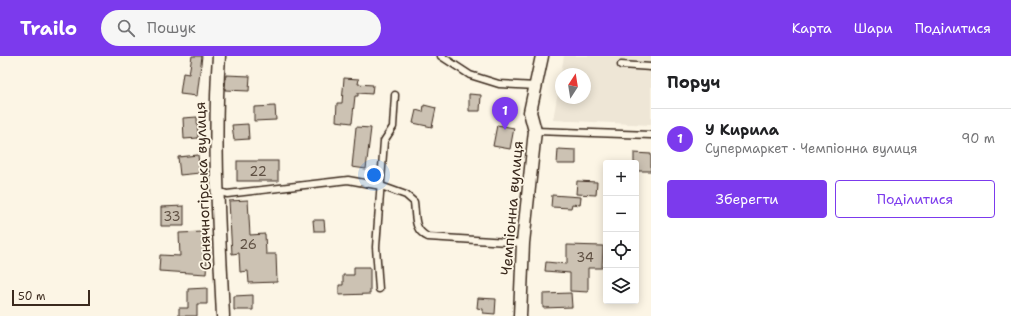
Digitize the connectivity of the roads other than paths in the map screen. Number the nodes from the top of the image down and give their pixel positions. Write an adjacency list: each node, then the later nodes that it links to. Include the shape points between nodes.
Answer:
1 (219, 56): 11 (street, Сонячногірська вулиця, via 216,93)
2 (441, 56): 6 (lane, via 470,76 499,84)
3 (542, 56): 6 (street, Чемпіонна вулиця)
4 (621, 65): 5 (lane)
5 (651, 67)
6 (536, 86): 8 (street, Чемпіонна вулиця, via 530,112)
7 (395, 95): 10 (lane, via 392,127 384,141)
8 (536, 130): 9 (lane); 12 (street, Чемпіонна вулиця)
9 (651, 136)
10 (381, 186): 11 (lane, via 348,180 227,194); 12 (lane, via 406,195 414,202 417,227 421,234 428,237); 13 (lane, via 376,247)
11 (218, 191): 14 (street, Сонячногірська вулиця)
12 (523, 243): 15 (street, Чемпіонна вулиця)
13 (379, 288)
14 (223, 316)
15 (520, 316)

